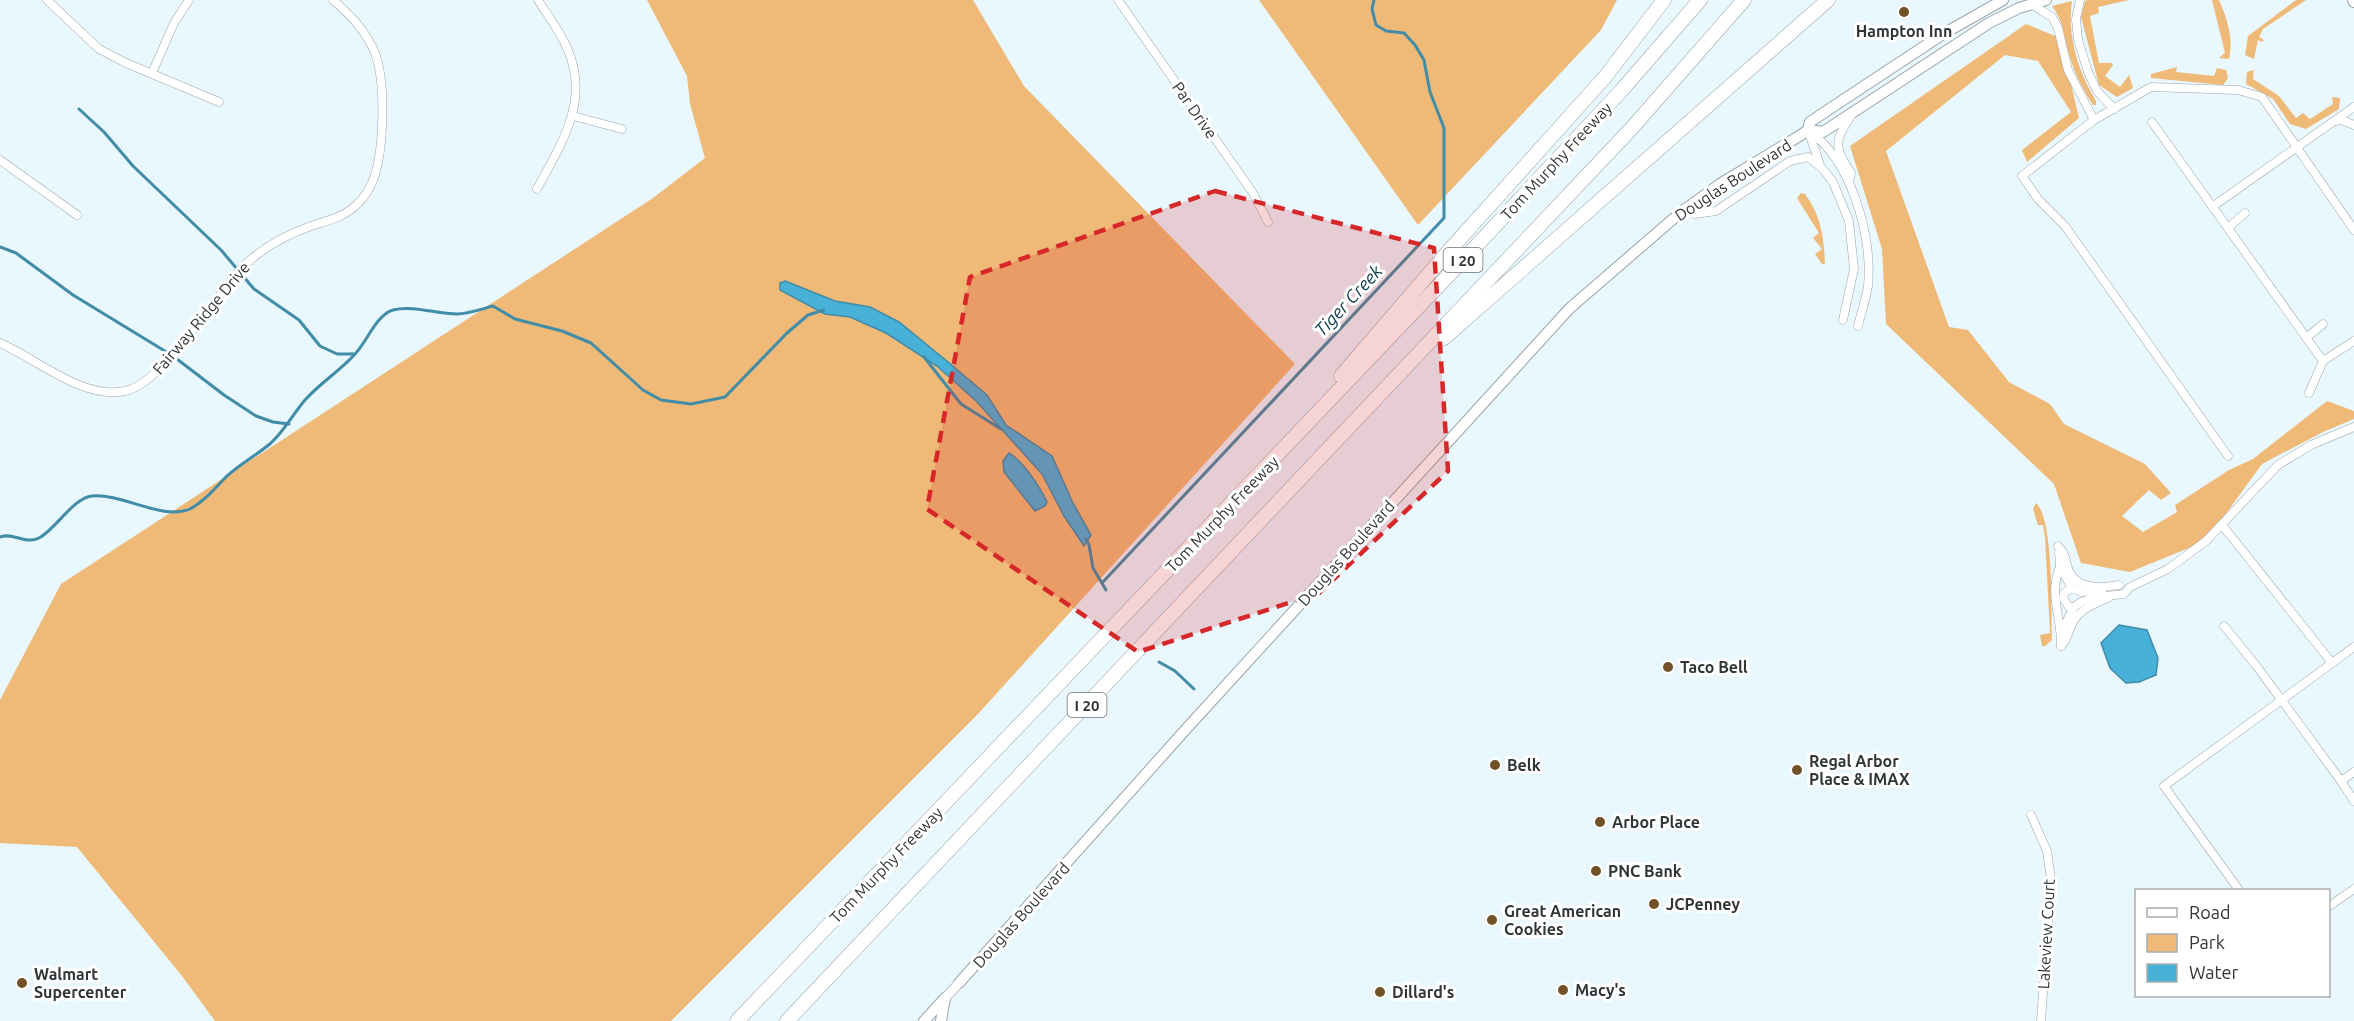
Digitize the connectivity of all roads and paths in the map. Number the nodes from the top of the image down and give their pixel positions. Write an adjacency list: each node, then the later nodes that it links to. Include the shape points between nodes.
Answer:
1 (47, 0): 16 (street, via 99,49)
2 (189, 0): 16 (street)
3 (333, 0): 45 (street, Fairway Ridge Drive, via 356,22 369,42 383,87 375,175 358,204 342,215 279,239 252,259 158,371 137,387 117,393 85,388)
4 (538, 0): 21 (street, via 561,36 572,63 576,77)
5 (1118, 0): 37 (street, Par Drive, via 1254,193)
6 (1664, 0): 51 (highway, via 1605,77 1447,253)
7 (1700, 0): 51 (highway, Tom Murphy Freeway / I 20, via 1575,141)
8 (1744, 0): 47 (highway, Tom Murphy Freeway / I 20, via 1631,129)
9 (1828, 0): 47 (highway)
10 (2003, 0): 27 (main road, Douglas Boulevard, via 1943,34 1840,102 1810,122)
11 (2019, 0): 15 (main road, via 1978,22)
12 (2046, 0): 14 (main road, Douglas Boulevard)
13 (2080, 0): 19 (street, via 2076,19 2078,40 2097,91)
14 (2031, 4): 15 (main road, Douglas Boulevard); 22 (street, via 2052,17 2058,28 2068,70)
15 (1970, 36): 20 (main road, Douglas Boulevard)
16 (152, 73): 17 (street)
17 (219, 102)
18 (2354, 107): 24 (street)
19 (2114, 109): 22 (street); 28 (street, via 2151,87 2238,90 2262,98)
20 (1854, 111): 27 (main road, Douglas Boulevard, via 1823,132); 31 (street, via 1840,132 1837,149 1851,173)
21 (573, 116): 26 (street); 32 (street)
22 (2094, 120): 50 (street, via 2022,176 2076,241)
23 (2152, 122): 33 (street)
24 (2333, 122): 25 (street, via 2342,120); 28 (street)
25 (2354, 125)
26 (622, 129)
27 (1808, 130): 30 (street); 31 (street, via 1821,140); 34 (main road, Douglas Boulevard)
28 (2298, 148): 33 (street); 39 (street)
29 (0, 160): 36 (street)
30 (1822, 168): 34 (street, via 1808,157 1790,161 1716,211 1695,214); 40 (street, via 1833,182 1849,221 1854,269)
31 (1849, 181): 42 (street, via 1866,230 1868,286)
32 (537, 189)
33 (2212, 207): 38 (street)
34 (1684, 210): 76 (main road, Douglas Boulevard, via 1563,314)
35 (2245, 213): 38 (street)
36 (77, 215)
37 (1268, 222)
38 (2228, 228): 43 (street)
39 (2354, 230)
40 (1843, 320)
41 (2323, 324): 43 (street)
42 (1858, 327)
43 (2306, 338): 46 (street)
44 (2354, 341): 46 (street)
45 (0, 343)
46 (2323, 361): 48 (street)
47 (1386, 389): 79 (highway, Tom Murphy Freeway / I 20)
48 (2308, 393)
49 (2354, 427): 52 (street, via 2311,445 2278,465)
50 (2228, 456)
51 (1221, 516): 78 (highway, Tom Murphy Freeway / I 20)
52 (2222, 525): 56 (street, via 2168,569); 67 (street)
53 (2060, 567): 54 (street); 55 (street, via 2058,549 2065,553 2070,573 2080,583 2104,588); 57 (street)
54 (2054, 585): 59 (street); 63 (street)
55 (2119, 585): 56 (street); 58 (street, via 2108,591)
56 (2130, 587): 60 (street, via 2124,594)
57 (2072, 588): 58 (street); 59 (street)
58 (2081, 592): 62 (street, via 2083,597)
59 (2064, 593): 61 (street)
60 (2110, 597): 62 (street, via 2096,597); 65 (street, via 2083,610 2061,646)
61 (2064, 603): 62 (street, via 2069,607); 63 (street)
62 (2078, 605): 65 (street)
63 (2056, 614): 65 (street)
64 (2224, 626): 68 (street)
65 (2062, 630)
66 (2354, 647): 67 (street)
67 (2332, 663): 68 (street)
68 (2282, 700): 70 (street); 73 (street, via 2164,786)
69 (2354, 772): 70 (street)
70 (2341, 781): 71 (street)
71 (2354, 801)
72 (2031, 815): 82 (street, Lakeview Court, via 2047,851 2051,879)
73 (2238, 889)
74 (2354, 889): 75 (street)
75 (2330, 906)
76 (960, 983): 77 (street, Douglas Boulevard)
77 (945, 998): 80 (main road, Douglas Boulevard); 81 (main road)
78 (737, 1021)
79 (787, 1021)
80 (924, 1021)
81 (941, 1021)
82 (2041, 1021)

